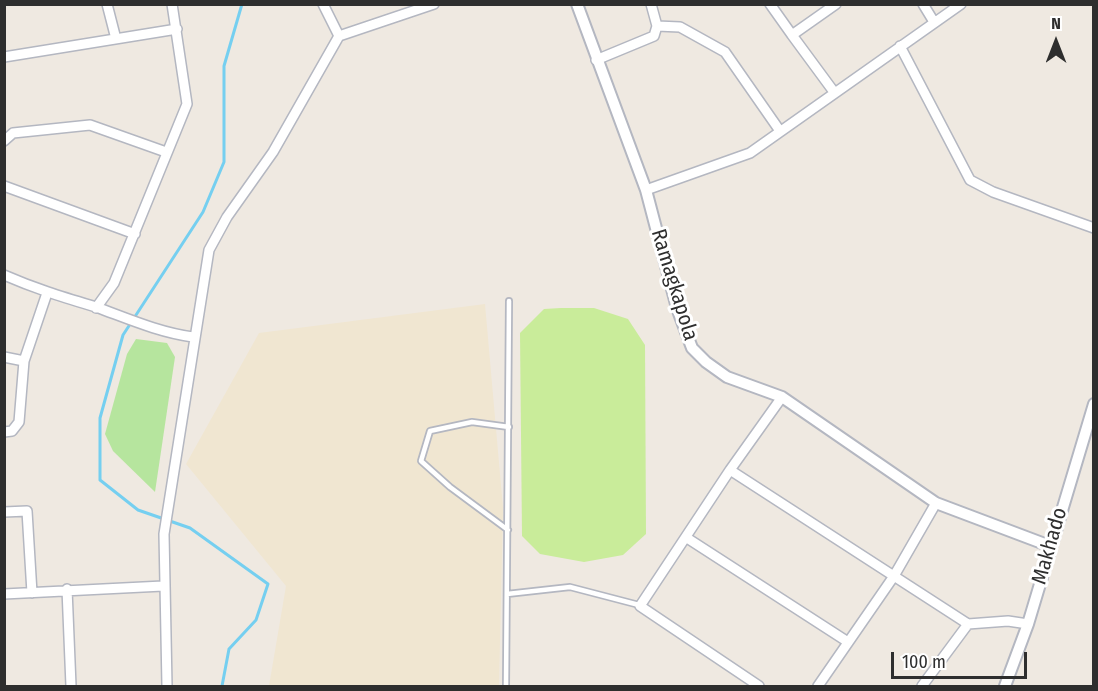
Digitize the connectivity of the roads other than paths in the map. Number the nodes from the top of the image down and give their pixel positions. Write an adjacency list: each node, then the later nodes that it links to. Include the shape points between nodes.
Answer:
1 (106, 4): 16 (street)
2 (172, 4): 13 (street)
3 (323, 4): 15 (street)
4 (434, 4): 15 (street)
5 (577, 4): 19 (street, Ramagkapola)
6 (651, 4): 12 (street)
7 (770, 4): 14 (street)
8 (836, 4): 14 (street)
9 (923, 4): 11 (street)
10 (961, 4): 11 (street)
11 (934, 22): 17 (street)
12 (657, 26): 19 (street, via 654,36); 21 (street, via 680,27 725,52)
13 (177, 29): 16 (street); 23 (street, via 187,104)
14 (792, 35): 20 (street)
15 (339, 36): 32 (street, via 273,152 209,250)
16 (116, 39): 18 (street)
17 (900, 45): 20 (street); 26 (street, via 970,180)
18 (4, 57)
19 (596, 60): 25 (street, Ramagkapola)
20 (834, 92): 21 (street)
21 (780, 131): 25 (street, via 750,153)
22 (4, 141): 23 (street, via 13,133 90,125)
23 (166, 152): 27 (street)
24 (4, 186): 27 (street)
25 (646, 190): 35 (street, Ramagkapola, via 677,309 692,348 727,377)
26 (1094, 228)
27 (135, 234): 31 (street, via 114,283)
28 (4, 275): 29 (street)
29 (47, 293): 31 (street); 34 (street)
30 (509, 301): 37 (lane)
31 (96, 308): 32 (street, via 164,333)
32 (193, 337): 46 (street, via 164,534)
33 (4, 357): 34 (street)
34 (24, 360): 38 (street, via 19,422 12,431)
35 (782, 397): 39 (street); 40 (street, Ramagkapola)
36 (1094, 404): 44 (street, Makhado)
37 (509, 427): 42 (lane); 42 (lane, via 472,422 430,431 421,461)
38 (4, 432)
39 (730, 470): 43 (street); 45 (street)
40 (936, 503): 44 (street, Ramagkapola); 45 (street)
41 (4, 512): 48 (street, via 27,511)
42 (509, 530): 50 (lane)
43 (687, 538): 51 (street); 54 (street)
44 (1050, 546): 53 (street, Makhado)
45 (894, 576): 52 (street); 54 (street)
46 (163, 586): 47 (street); 56 (street)
47 (67, 589): 48 (street); 55 (street)
48 (32, 593): 49 (street)
49 (4, 594)
50 (507, 594): 51 (lane, via 570,587); 57 (lane)
51 (640, 606): 58 (street)
52 (968, 624): 53 (street); 60 (street)
53 (1028, 624): 61 (street, Makhado)
54 (848, 642): 59 (street)
55 (71, 687)
56 (167, 687)
57 (506, 687)
58 (759, 687)
59 (818, 687)
60 (922, 687)
61 (1005, 687)

